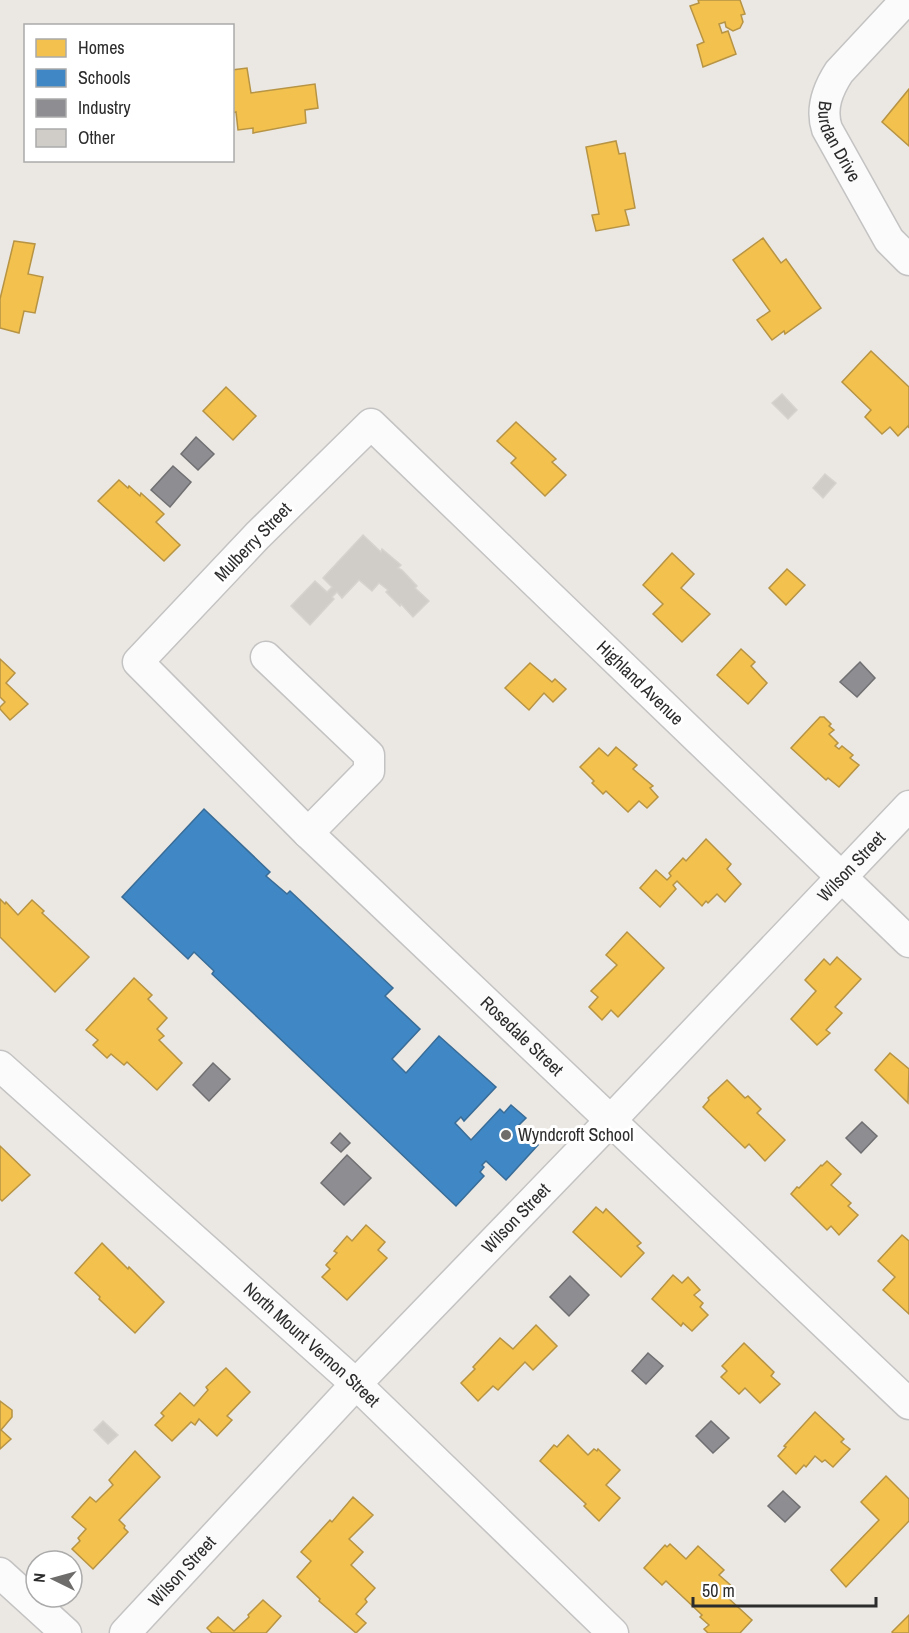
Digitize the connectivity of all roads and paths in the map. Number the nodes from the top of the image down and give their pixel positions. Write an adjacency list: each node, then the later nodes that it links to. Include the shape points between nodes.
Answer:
1 (906, 0): 2 (street, Burdan Drive, via 839,72 825,102 824,115 826,129 889,240)
2 (909, 260)
3 (371, 424): 5 (street, Mulberry Street, via 257,536); 8 (street, Highland Avenue)
4 (266, 657): 7 (street, via 369,755 369,771)
5 (138, 662): 7 (street, Rosedale Street)
6 (909, 806): 8 (street, Wilson Street)
7 (308, 833): 11 (street, Rosedale Street)
8 (841, 877): 9 (street, Highland Avenue); 11 (street, Wilson Street)
9 (909, 942)
10 (0, 1066): 12 (street, North Mount Vernon Street)
11 (611, 1120): 12 (street, Wilson Street); 13 (street, Rosedale Street)
12 (356, 1384): 16 (street, Wilson Street); 17 (street, North Mount Vernon Street)
13 (909, 1404)
14 (0, 1573): 15 (street)
15 (66, 1633)
16 (125, 1633)
17 (613, 1633)

